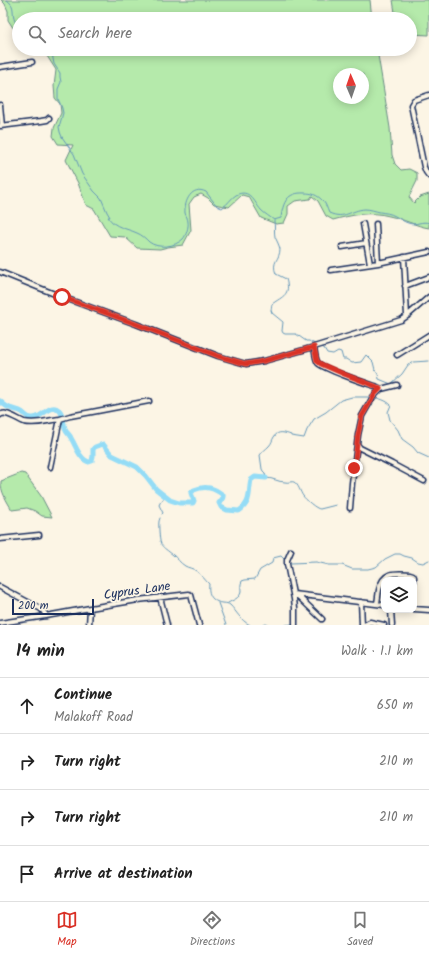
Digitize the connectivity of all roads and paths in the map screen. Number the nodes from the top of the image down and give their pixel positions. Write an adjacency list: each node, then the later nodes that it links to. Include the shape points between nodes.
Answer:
1 (32, 62): 2 (street)
2 (0, 68)
3 (429, 95): 7 (street, via 414,100 411,104 424,167)
4 (0, 105): 6 (street)
5 (49, 118): 6 (street)
6 (1, 126)
7 (429, 176)
8 (363, 224): 10 (street)
9 (376, 224): 14 (street)
10 (366, 243): 11 (street); 15 (street)
11 (342, 247)
12 (429, 252): 13 (street)
13 (404, 257): 14 (street); 19 (street)
14 (378, 263): 15 (street)
15 (370, 264): 16 (street)
16 (331, 270)
17 (0, 272): 23 (street, via 218,356 246,364)
18 (429, 276): 19 (street)
19 (405, 286): 21 (street)
20 (429, 297): 21 (street)
21 (407, 316): 23 (street)
22 (429, 335): 24 (street)
23 (317, 346): 26 (street, via 317,361 321,364)
24 (397, 355)
25 (397, 385): 26 (street)
26 (380, 389): 30 (street, via 362,416)
27 (149, 401): 29 (street)
28 (0, 415): 29 (street, via 6,413 33,423)
29 (60, 419): 31 (street)
30 (357, 444): 32 (street, via 360,448); 33 (street)
31 (50, 467)
32 (424, 481)
33 (350, 508)
34 (39, 535): 35 (street)
35 (0, 539)
36 (291, 551): 41 (street, via 287,562)
37 (386, 577): 38 (street, via 391,574 410,574)
38 (414, 577)
39 (381, 584): 44 (street)
40 (0, 587): 50 (street, via 41,609)
41 (294, 594): 43 (street); 51 (street); 57 (street)
42 (160, 597): 46 (street, Cyprus Lane); 55 (street); 56 (street, Cyprus Lane, via 191,595)
43 (361, 602): 44 (street); 58 (street)
44 (377, 603): 45 (street)
45 (381, 604)
46 (90, 608): 50 (street, Cyprus Lane); 54 (street)
47 (417, 609): 48 (street)
48 (429, 610)
49 (391, 613): 60 (street)
50 (46, 616): 53 (street, Cyprus Lane)
51 (322, 619)
52 (0, 623): 53 (street, Cyprus Lane)
53 (19, 623)
54 (89, 625)
55 (167, 625)
56 (199, 625)
57 (295, 625)
58 (363, 625): 59 (street, via 370,622)
59 (384, 625)
60 (392, 625)

